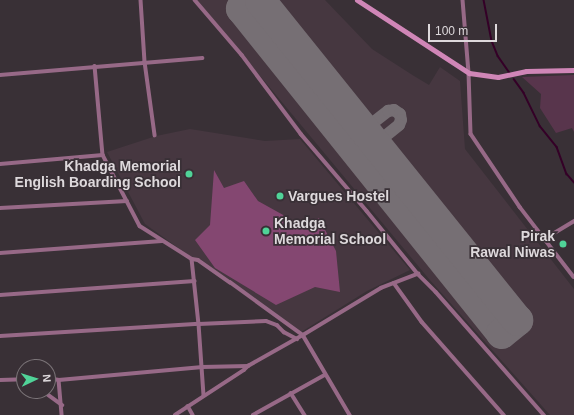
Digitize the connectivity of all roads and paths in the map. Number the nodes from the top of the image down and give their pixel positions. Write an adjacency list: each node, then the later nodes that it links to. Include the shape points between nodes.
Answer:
1 (141, 0): 6 (street)
2 (195, 0): 21 (street, via 242,55 301,134)
3 (357, 0): 9 (street)
4 (463, 0): 9 (street)
5 (202, 58): 6 (street)
6 (145, 62): 7 (street); 11 (street)
7 (95, 66): 10 (street); 12 (street)
8 (574, 70): 9 (street, via 526,71 487,76)
9 (469, 73): 17 (street, via 471,134 520,207)
10 (0, 75)
11 (155, 135)
12 (103, 155): 13 (street); 14 (street)
13 (0, 164)
14 (127, 201): 15 (street); 18 (street, via 140,226)
15 (0, 208)
16 (574, 221): 17 (street)
17 (546, 238): 22 (street)
18 (163, 241): 19 (street); 20 (street)
19 (0, 253)
20 (192, 259): 23 (street); 28 (street, via 198,260 230,282)
21 (418, 274): 24 (street); 49 (street)
22 (574, 276)
23 (194, 281): 25 (street); 26 (street)
24 (394, 283): 28 (street, via 381,288); 48 (street, via 422,322)
25 (0, 295)
26 (199, 324): 27 (street); 29 (street, via 271,322); 31 (street)
27 (0, 336)
28 (303, 336): 29 (street); 32 (street)
29 (297, 339): 30 (street)
30 (248, 366): 31 (street); 38 (street)
31 (202, 367): 36 (street); 38 (street)
32 (325, 375): 37 (street); 47 (street)
33 (16, 379): 35 (street)
34 (56, 379): 36 (street)
35 (0, 380)
36 (59, 380): 40 (street)
37 (291, 393): 45 (street); 46 (street)
38 (204, 395): 41 (street)
39 (54, 399): 40 (street)
40 (62, 405): 42 (street)
41 (188, 406): 43 (street); 44 (street)
42 (62, 415)
43 (175, 415)
44 (193, 415)
45 (253, 415)
46 (305, 415)
47 (350, 415)
48 (504, 415)
49 (544, 415)

